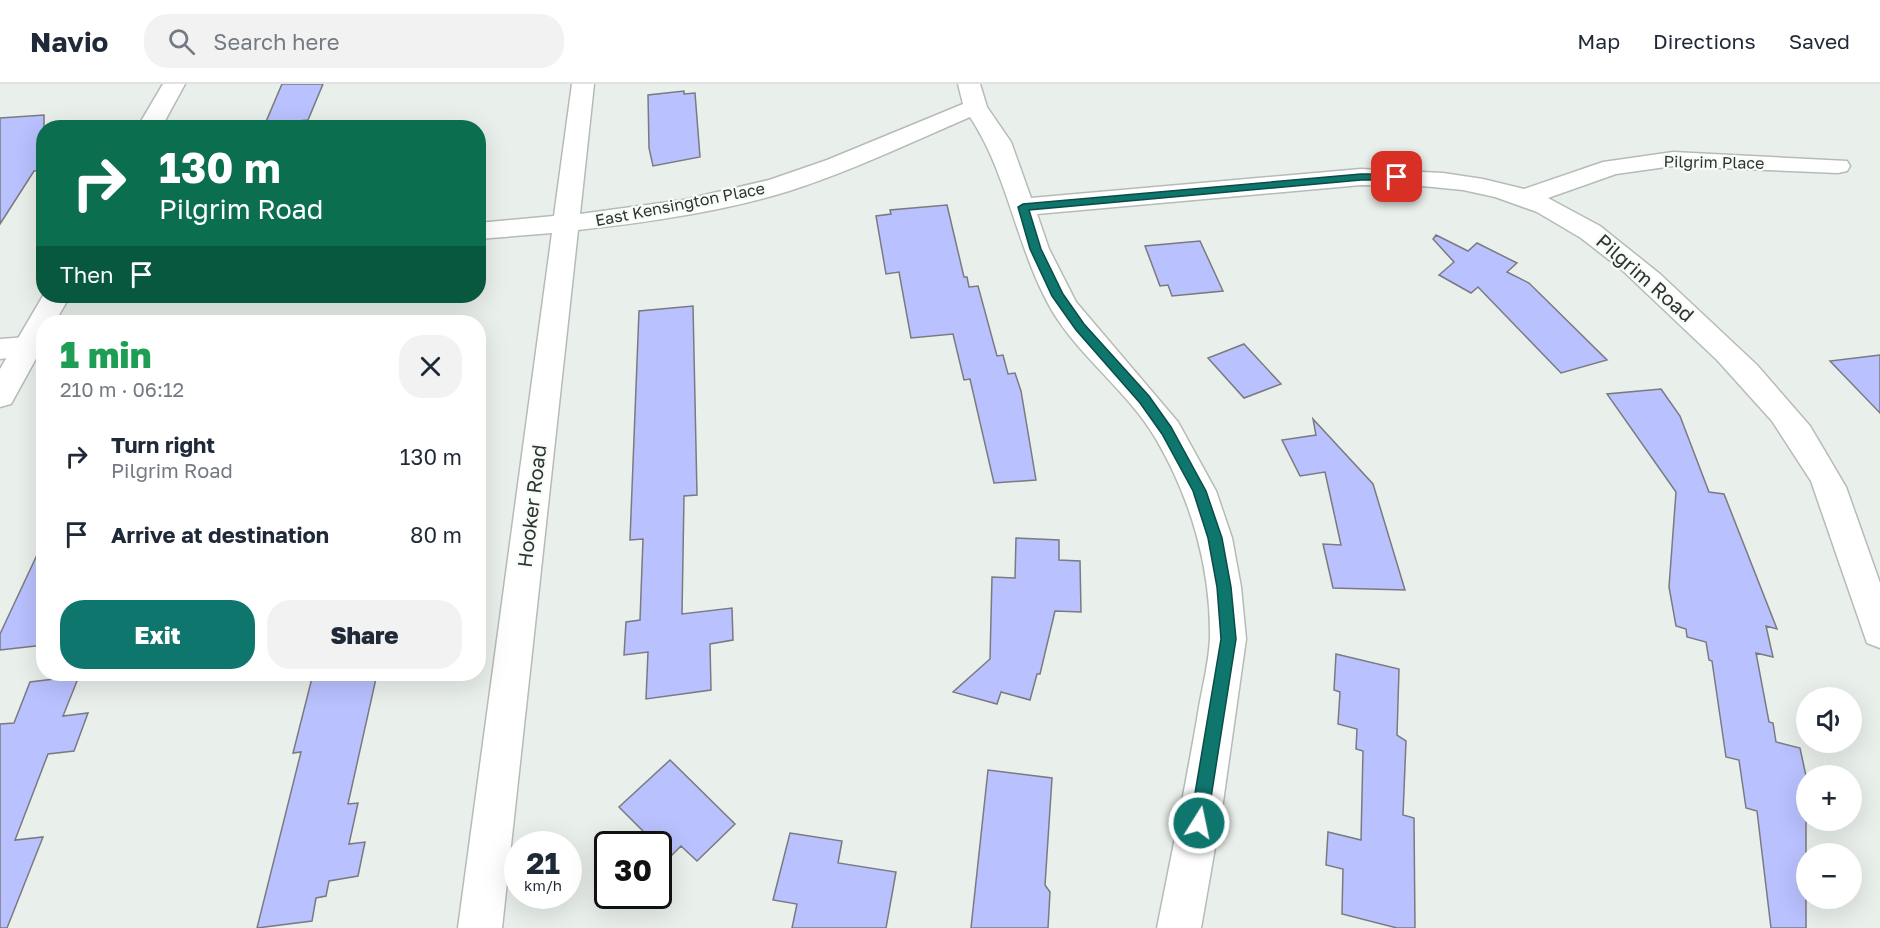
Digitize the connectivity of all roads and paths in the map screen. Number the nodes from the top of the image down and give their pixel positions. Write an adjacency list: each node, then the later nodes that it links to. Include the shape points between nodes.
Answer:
1 (174, 84): 4 (street)
2 (583, 84): 8 (street, Hooker Road)
3 (972, 96): 7 (street, via 999,142); 8 (street, East Kensington Place, via 867,153 750,194)
4 (154, 120)
5 (1838, 166): 6 (street, Pilgrim Place, via 1673,159 1612,167)
6 (1524, 198): 7 (street, Pilgrim Road, via 1446,180 1361,177); 15 (street, Pilgrim Road, via 1591,232 1630,261 1751,374 1786,416 1827,483)
7 (1023, 207): 17 (street, via 1036,249 1060,300 1167,430 1200,491 1215,538 1228,639)
8 (567, 224): 9 (street, East Kensington Place); 16 (street, Hooker Road)
9 (486, 230)
10 (50, 303): 11 (street)
11 (41, 315)
12 (36, 321): 13 (street)
13 (14, 348): 14 (street)
14 (0, 396)
15 (1880, 632)
16 (480, 928)
17 (1179, 928)

